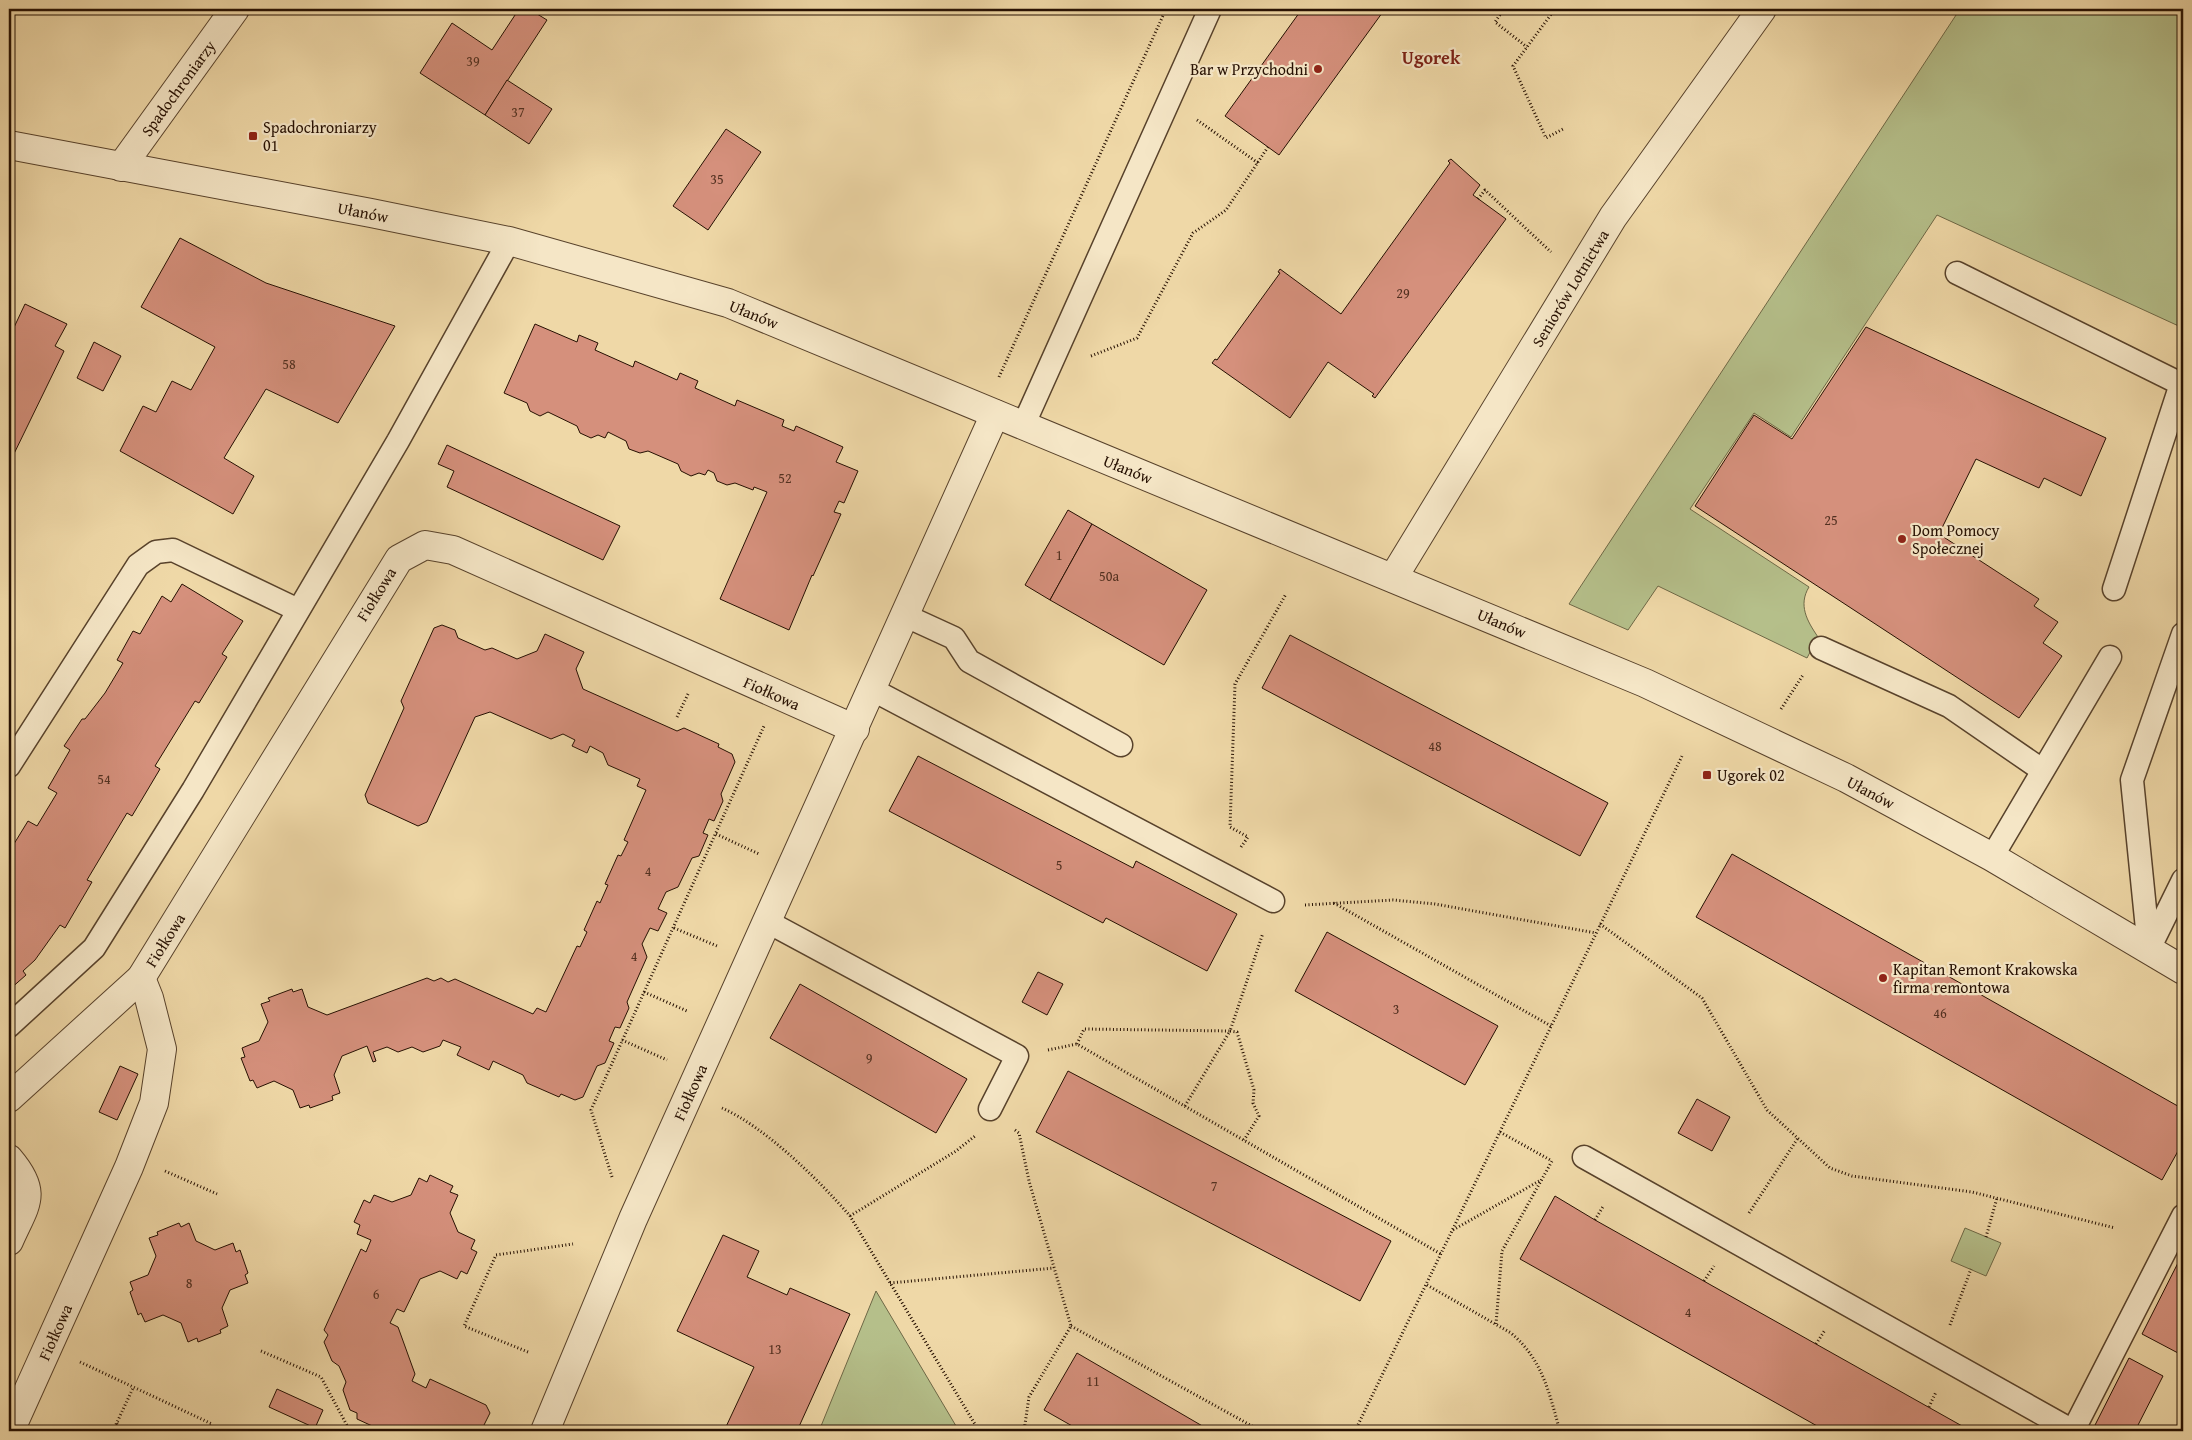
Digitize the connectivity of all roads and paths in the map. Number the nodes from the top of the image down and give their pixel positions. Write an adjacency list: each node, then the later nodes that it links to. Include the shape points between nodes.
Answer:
1 (235, 9): 13 (street, Spadochroniarzy)
2 (1166, 9): 19 (path)
3 (1210, 9): 8 (lane)
4 (1504, 9): 7 (path, via 1494,22)
5 (1556, 9): 7 (path)
6 (1762, 9): 17 (street, Seniorów Lotnictwa, via 1613,217)
7 (1527, 47): 9 (path, via 1513,66 1546,138)
8 (1169, 100): 12 (path); 22 (lane)
9 (1562, 129)
10 (9, 145): 13 (street, Ułanów)
11 (1268, 147): 12 (path)
12 (1258, 162): 18 (path, via 1226,210 1192,233 1137,338)
13 (121, 167): 15 (street, Ułanów)
14 (1478, 199): 17 (path, via 1485,190)
15 (509, 241): 21 (street, Ułanów, via 728,303); 26 (lane, via 398,441)
16 (1956, 273): 20 (lane)
17 (1577, 277): 23 (street, Seniorów Lotnictwa)
18 (1084, 358)
19 (998, 380)
20 (2182, 384): 24 (lane)
21 (995, 414): 22 (street, Ułanów); 27 (street, Fiołkowa)
22 (1023, 426): 23 (street, Ułanów)
23 (1393, 578): 42 (street, Ułanów, via 1645,683 1846,778)
24 (2114, 590)
25 (1286, 594): 41 (path, via 1234,684 1230,827 1248,837)
26 (298, 610): 38 (lane, via 173,550 156,552 138,565); 58 (lane, via 193,790 94,948)
27 (906, 616): 31 (street, Fiołkowa); 36 (lane, via 954,638 969,661)
28 (2183, 634): 53 (lane, via 2132,780)
29 (1821, 648): 39 (lane, via 1950,706)
30 (2110, 657): 39 (lane)
31 (872, 690): 35 (street, Fiołkowa); 45 (lane)
32 (683, 704): 33 (path)
33 (677, 717)
34 (766, 722): 40 (path)
35 (854, 729): 43 (street, Fiołkowa); 56 (street, Fiołkowa, via 454,550 424,545 398,558)
36 (1121, 745)
37 (1683, 754): 49 (path)
38 (9, 766)
39 (2042, 770): 42 (lane)
40 (716, 834): 43 (path); 51 (path)
41 (1245, 840)
42 (1992, 857): 53 (street, Ułanów)
43 (790, 868): 48 (street, Fiołkowa)
44 (2183, 880): 53 (lane)
45 (1273, 901)
46 (1333, 902): 47 (path); 52 (path, via 1393,900 1435,904); 60 (path)
47 (1299, 906)
48 (766, 920): 54 (street, Fiołkowa); 66 (lane, via 1017,1056)
49 (1600, 924): 52 (path); 68 (path, via 1702,998 1767,1110)
50 (1266, 926): 61 (path)
51 (674, 928): 54 (path); 57 (path)
52 (1596, 933): 60 (path)
53 (2149, 949): 55 (street, Ułanów)
54 (749, 959): 59 (street, Fiołkowa)
55 (2183, 970)
56 (141, 978): 64 (street, Fiołkowa); 99 (street, Fiołkowa, via 162,1049 154,1103)
57 (644, 992): 59 (path); 62 (path)
58 (9, 1026)
59 (720, 1026): 63 (street, Fiołkowa)
60 (1551, 1026): 67 (path)
61 (1230, 1032): 65 (path); 65 (path, via 1084,1029 1077,1044); 69 (path, via 1237,1032 1254,1090 1253,1103 1259,1116)
62 (622, 1040): 63 (path); 75 (path, via 591,1110)
63 (694, 1083): 78 (path, via 769,1138 823,1185); 104 (street, Fiołkowa, via 633,1219)
64 (9, 1098)
65 (1185, 1106): 69 (path)
66 (990, 1109): 78 (path, via 978,1134 956,1152); 87 (path, via 1019,1133)
67 (1500, 1132): 72 (path); 81 (path)
68 (1798, 1138): 77 (path, via 1830,1168 1852,1176); 83 (path)
69 (1244, 1140): 86 (path)
70 (1584, 1157): 72 (path, via 1575,1174); 83 (lane)
71 (9, 1159): 84 (street, via 24,1179 27,1190)
72 (1552, 1161): 74 (path)
73 (175, 1175): 76 (path)
74 (1541, 1180): 81 (path); 91 (path, via 1502,1251)
75 (614, 1184)
76 (217, 1194)
77 (1997, 1198): 80 (path); 82 (path)
78 (850, 1216): 89 (path)
79 (2183, 1216): 95 (lane, via 2073,1431)
80 (2115, 1228)
81 (1452, 1230): 86 (path)
82 (1986, 1236)
83 (1732, 1239): 95 (lane)
84 (9, 1241)
85 (573, 1244): 94 (path, via 496,1255 464,1326)
86 (1441, 1254): 90 (path)
87 (1054, 1268): 89 (path); 92 (path)
88 (1971, 1270): 95 (path)
89 (890, 1283): 105 (path)
90 (1427, 1285): 91 (path); 108 (path)
91 (1496, 1324): 109 (path, via 1522,1342 1537,1362)
92 (1071, 1326): 106 (path, via 1030,1396); 107 (path)
93 (261, 1351): 103 (path, via 321,1377)
94 (528, 1352)
95 (1936, 1353)
96 (82, 1364): 97 (path)
97 (133, 1388): 98 (path); 102 (path, via 212,1424)
98 (117, 1423): 100 (path); 101 (path)
99 (10, 1431)
100 (113, 1431)
101 (122, 1431)
102 (208, 1431)
103 (350, 1431)
104 (545, 1431)
105 (979, 1431)
106 (1024, 1431)
107 (1261, 1431)
108 (1355, 1431)
109 (1560, 1431)

